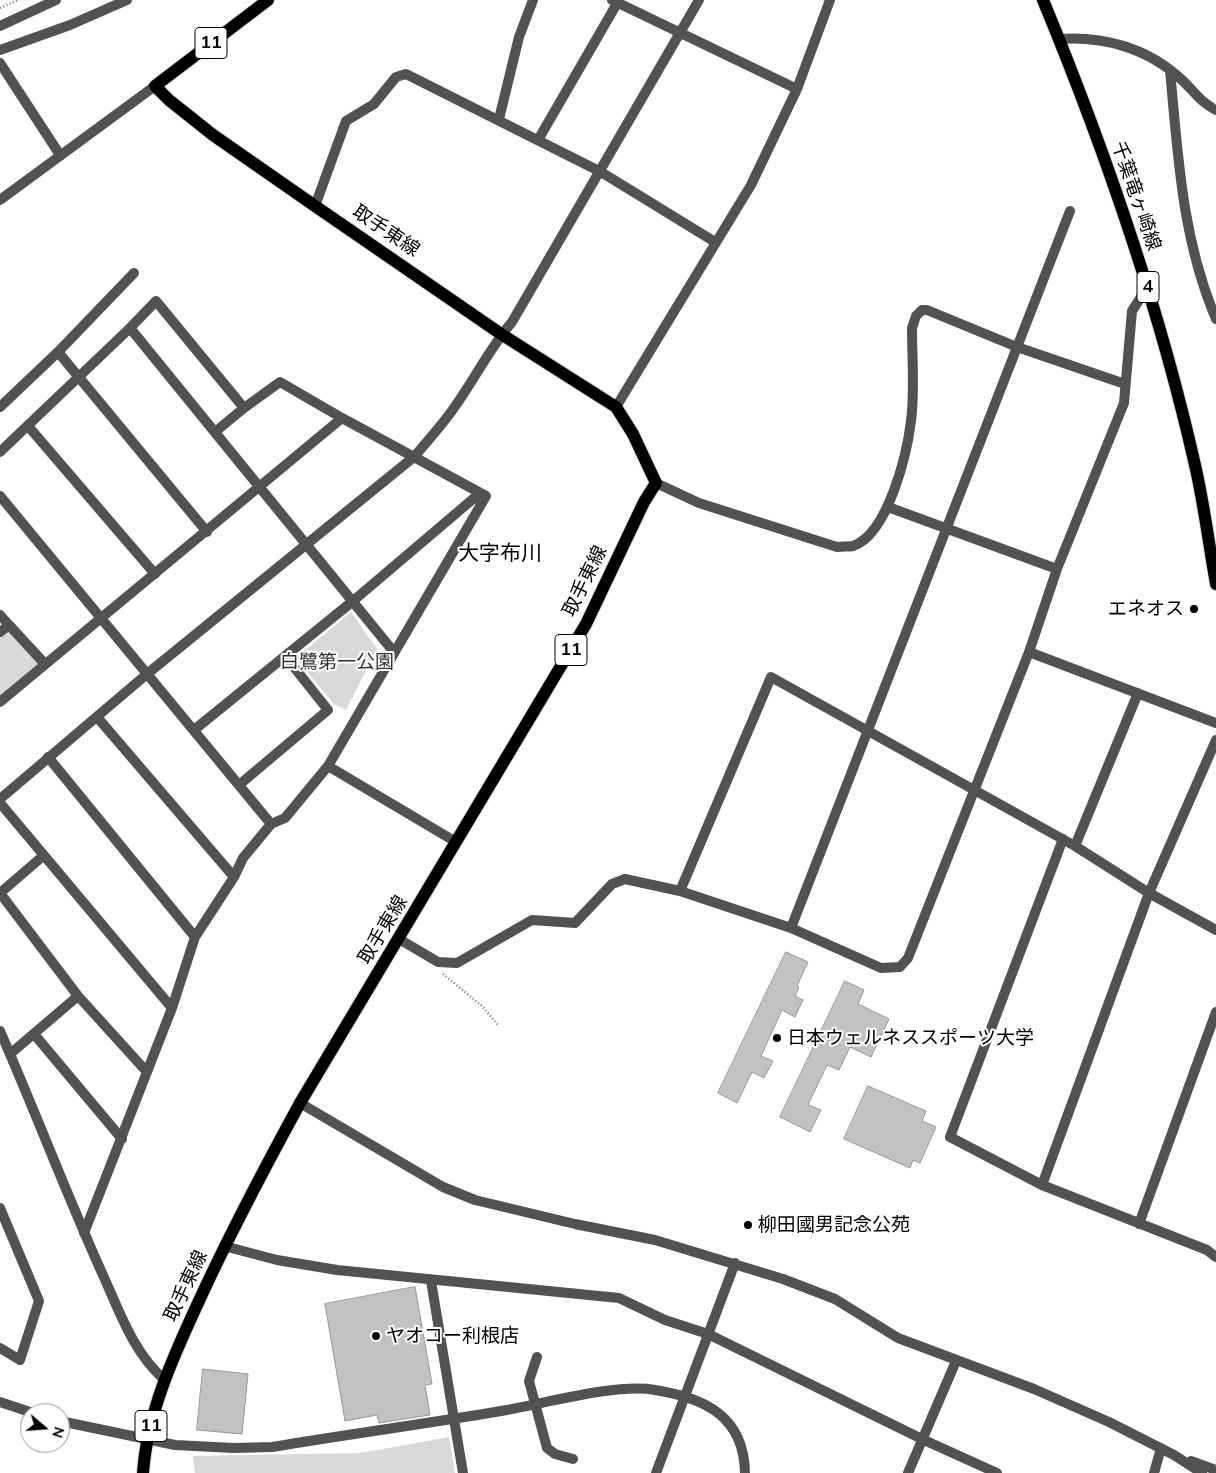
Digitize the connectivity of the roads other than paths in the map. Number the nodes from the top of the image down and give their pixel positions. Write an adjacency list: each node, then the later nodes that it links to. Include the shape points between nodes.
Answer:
1 (56, 0): 9 (street)
2 (127, 0): 12 (street)
3 (268, 0): 15 (main road, 11)
4 (533, 0): 18 (street, via 519,37)
5 (699, 0): 10 (street)
6 (830, 0): 16 (street)
7 (1043, 0): 11 (main road, 千葉竜ヶ崎線 / 4)
8 (616, 1): 10 (street); 19 (street)
9 (0, 26)
10 (681, 33): 16 (street); 21 (street)
11 (1059, 39): 14 (street, via 1092,38 1124,44); 27 (main road, 千葉竜ヶ崎線 / 4)
12 (0, 50)
13 (0, 63): 20 (street)
14 (1170, 70): 17 (street, via 1206,106); 28 (street, via 1178,166 1189,238 1201,284)
15 (155, 86): 20 (street); 23 (main road, 取手東線, via 214,135)
16 (797, 89): 25 (street, via 751,186)
17 (1216, 110)
18 (499, 119): 19 (street); 23 (street, via 406,74 396,77 374,104 346,121)
19 (538, 140): 21 (street)
20 (60, 154): 22 (street)
21 (601, 172): 25 (street); 30 (street, via 512,322)
22 (0, 200)
23 (315, 206): 30 (main road, 取手東線)
24 (1070, 211): 31 (street)
25 (715, 242): 36 (street)
26 (134, 273): 32 (street)
27 (1148, 286): 34 (street, via 1132,311); 53 (main road, 千葉竜ヶ崎線 / 4, via 1195,466)
28 (1216, 319)
29 (130, 328): 33 (street); 37 (street, via 156,301); 40 (street)
30 (501, 334): 36 (main road, 取手東線); 42 (street, via 456,406)
31 (1016, 347): 34 (street); 47 (street, via 928,310 922,310 916,316 912,328 912,420); 48 (street)
32 (58, 352): 33 (street); 35 (street)
33 (78, 378): 39 (street); 49 (street)
34 (1126, 384): 51 (street, via 1124,403)
35 (0, 407)
36 (616, 407): 43 (main road, 取手東線)
37 (244, 408): 38 (street, via 280,382); 40 (street)
38 (342, 418): 42 (street); 44 (street)
39 (28, 426): 41 (street); 52 (street)
40 (215, 432): 44 (street)
41 (0, 452)
42 (415, 456): 45 (street); 50 (street)
43 (656, 483): 47 (street, via 699,503 837,547 852,546 867,536); 78 (main road, 取手東線 / 11, via 586,624)
44 (260, 486): 49 (street); 50 (street)
45 (480, 493): 54 (street); 59 (street, via 486,496)
46 (0, 496): 56 (street)
47 (888, 507): 48 (street)
48 (946, 528): 51 (street); 69 (street)
49 (208, 532): 52 (street)
50 (307, 543): 54 (street); 63 (street)
51 (1057, 569): 60 (street)
52 (155, 574): 56 (street)
53 (1216, 584)
54 (353, 601): 59 (street); 61 (street)
55 (0, 615): 57 (street)
56 (101, 617): 62 (street); 63 (street)
57 (8, 625): 58 (street); 62 (street)
58 (0, 632)
59 (393, 651): 72 (street)
60 (1029, 652): 64 (street); 74 (street)
61 (285, 656): 68 (street); 73 (street, via 328,710)
62 (45, 664): 65 (street)
63 (148, 674): 66 (street); 68 (street)
64 (1138, 693): 67 (street); 79 (street)
65 (0, 702)
66 (97, 717): 71 (street); 81 (street)
67 (1216, 722)
68 (194, 730): 73 (street)
69 (867, 731): 74 (street); 82 (street, via 771,676); 85 (street)
70 (1216, 740): 84 (street)
71 (48, 757): 75 (street); 87 (street)
72 (328, 766): 76 (street, via 285,818); 78 (street)
73 (239, 785): 76 (street)
74 (973, 790): 77 (street); 85 (street, via 908,958 900,967 881,968)
75 (0, 801): 80 (street)
76 (271, 824): 81 (street, via 243,858)
77 (1062, 840): 79 (street); 98 (street, via 950,1137)
78 (456, 842): 88 (main road, 取手東線 / 11)
79 (1075, 846): 84 (street)
80 (43, 856): 83 (street); 90 (street)
81 (234, 877): 87 (street)
82 (680, 891): 85 (street); 88 (street, via 625,879 612,884 575,923 532,920 457,963 438,962)
83 (0, 893): 89 (street)
84 (1150, 893): 86 (street); 98 (street)
85 (791, 928)
86 (1216, 930)
87 (195, 937): 90 (street)
88 (400, 939): 96 (main road, 取手東線 / 11)
89 (78, 996): 93 (street); 95 (street)
90 (172, 1008): 95 (street)
91 (1216, 1012): 100 (street)
92 (0, 1030): 94 (street)
93 (34, 1034): 94 (street); 97 (street)
94 (10, 1054): 101 (street)
95 (147, 1072): 97 (street)
96 (300, 1103): 102 (main road, 取手東線 / 11); 104 (street, via 412,1170 475,1200 655,1240)
97 (122, 1138): 101 (street)
98 (1042, 1185): 100 (street)
99 (0, 1208): 107 (street, via 39,1302 20,1360)
100 (1139, 1224): 103 (street, via 1207,1250)
101 (84, 1233): 110 (street, via 128,1331 151,1368)
102 (224, 1246): 105 (street, via 277,1260 337,1270); 110 (main road, 取手東線 / 11)
103 (1216, 1257)
104 (735, 1263): 106 (street); 109 (street, via 835,1299 898,1338)
105 (431, 1280): 106 (street, via 619,1298 665,1320); 115 (street)
106 (708, 1334): 111 (street); 118 (street)
107 (0, 1348)
108 (537, 1356): 113 (street, via 529,1381)
109 (956, 1361): 118 (street); 119 (street, via 1034,1389)
110 (165, 1380): 117 (main road, 取手東線 / 11)
111 (683, 1396): 113 (street, via 654,1389 614,1390); 125 (street); 126 (street, via 721,1413 738,1434)
112 (0, 1402): 114 (street)
113 (535, 1405): 115 (street); 121 (street, via 547,1448)
114 (20, 1409)
115 (453, 1418): 117 (street, via 272,1446 234,1448); 124 (street)
116 (70, 1423): 117 (street)
117 (147, 1440): 123 (main road, 取手東線 / 11)
118 (924, 1440): 127 (street); 128 (street)
119 (1161, 1448): 120 (street); 129 (street)
120 (1174, 1455): 122 (street); 130 (street)
121 (573, 1459)
122 (1216, 1470)
123 (142, 1473)
124 (464, 1473)
125 (656, 1473)
126 (746, 1473)
127 (908, 1473)
128 (996, 1473)
129 (1154, 1473)
130 (1202, 1473)

